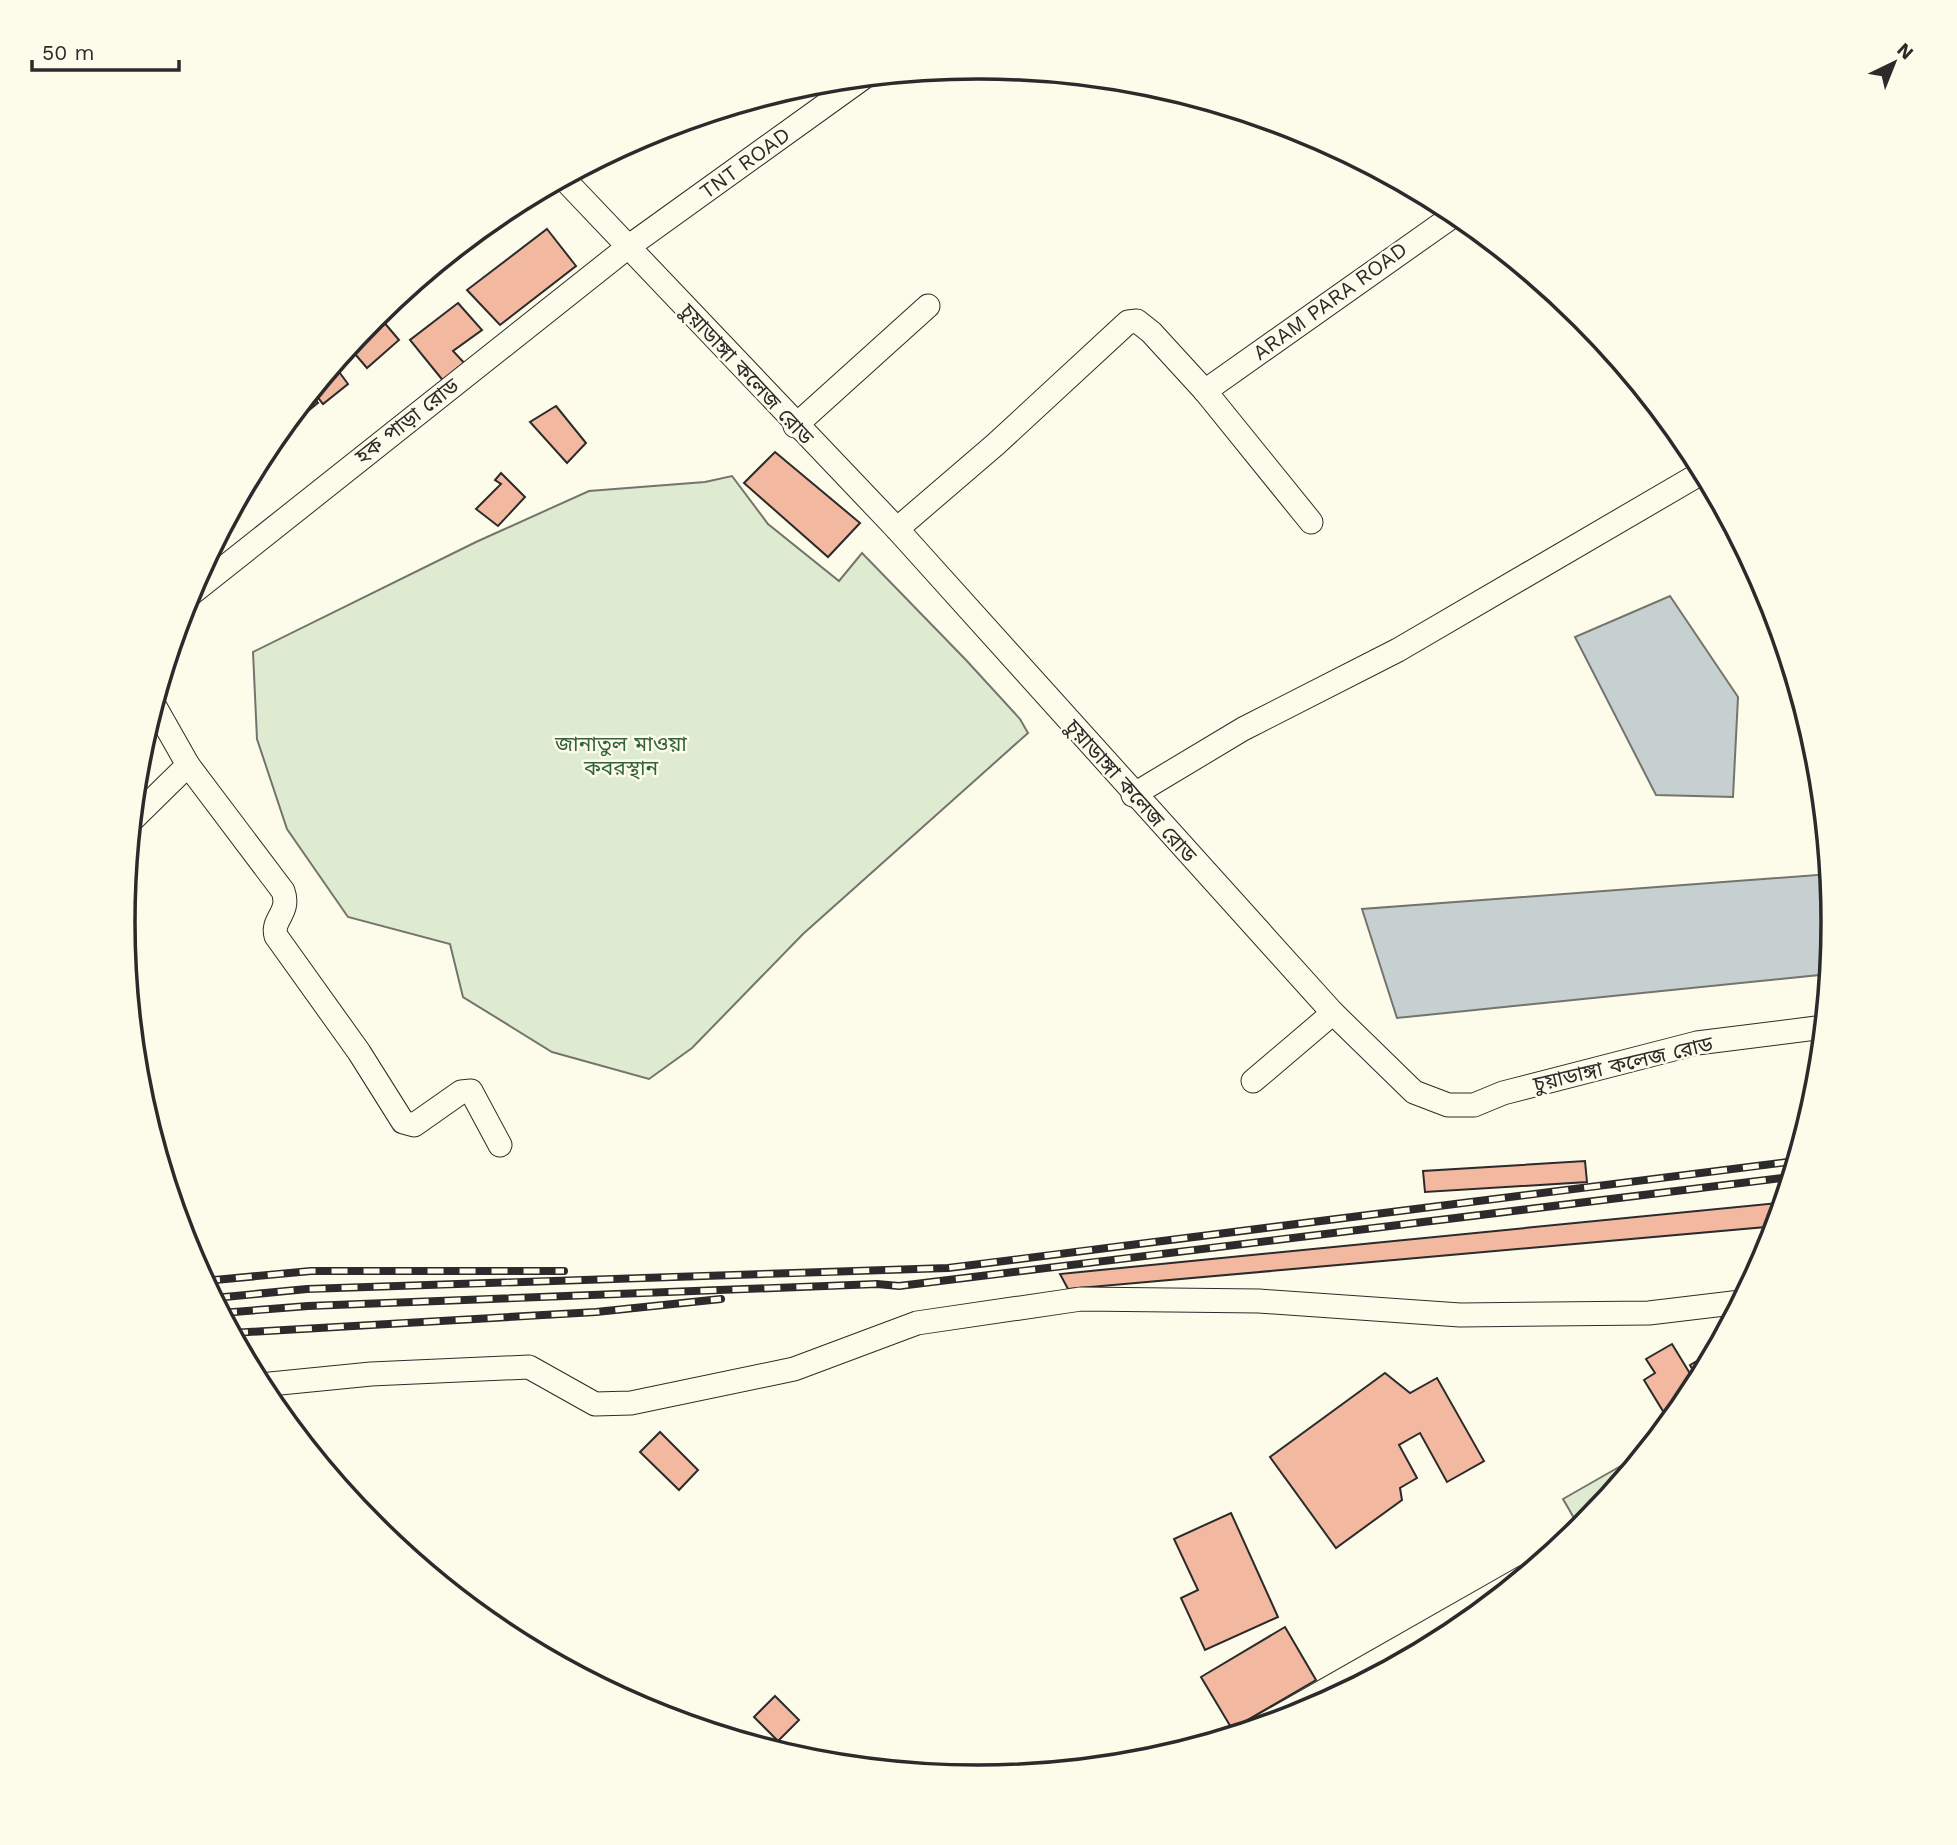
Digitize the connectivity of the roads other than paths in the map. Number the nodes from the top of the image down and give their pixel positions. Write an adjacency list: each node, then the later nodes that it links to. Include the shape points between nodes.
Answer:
1 (847, 89): 4 (street, TNT ROAD)
2 (570, 185): 4 (street, চুয়াডাঙ্গা কলেজ রোড)
3 (1446, 221): 6 (street, ARAM PARA ROAD)
4 (628, 247): 7 (street, চুয়াডাঙ্গা কলেজ রোড); 11 (street, হক পাড়া রোড)
5 (928, 306): 7 (street)
6 (1205, 391): 9 (street); 10 (street, via 1144,325 1128,322)
7 (795, 426): 10 (street, চুয়াডাঙ্গা কলেজ রোড)
8 (1694, 477): 14 (street, via 1398,650 1243,729)
9 (1311, 522)
10 (897, 530): 14 (street, চুয়াডাঙ্গা কলেজ রোড)
11 (208, 580)
12 (161, 717): 13 (street)
13 (188, 765): 15 (street); 19 (street, via 283,891 285,906 275,924 276,936 403,1122 414,1125 461,1092 471,1091)
14 (1133, 795): 16 (street, চুয়াডাঙ্গা কলেজ রোড)
15 (142, 810)
16 (1333, 1013): 17 (street, চুয়াডাঙ্গা কলেজ রোড, via 1414,1092 1448,1105 1474,1105 1503,1093 1697,1043); 18 (street)
17 (1815, 1028)
18 (1253, 1081)
19 (500, 1145)
20 (1731, 1303): 21 (street, via 1649,1313 1460,1315 1259,1301 1081,1299 917,1322 794,1369 631,1404 595,1404 529,1367)
21 (273, 1384)
22 (1469, 1608): 23 (street)
23 (1318, 1694)

